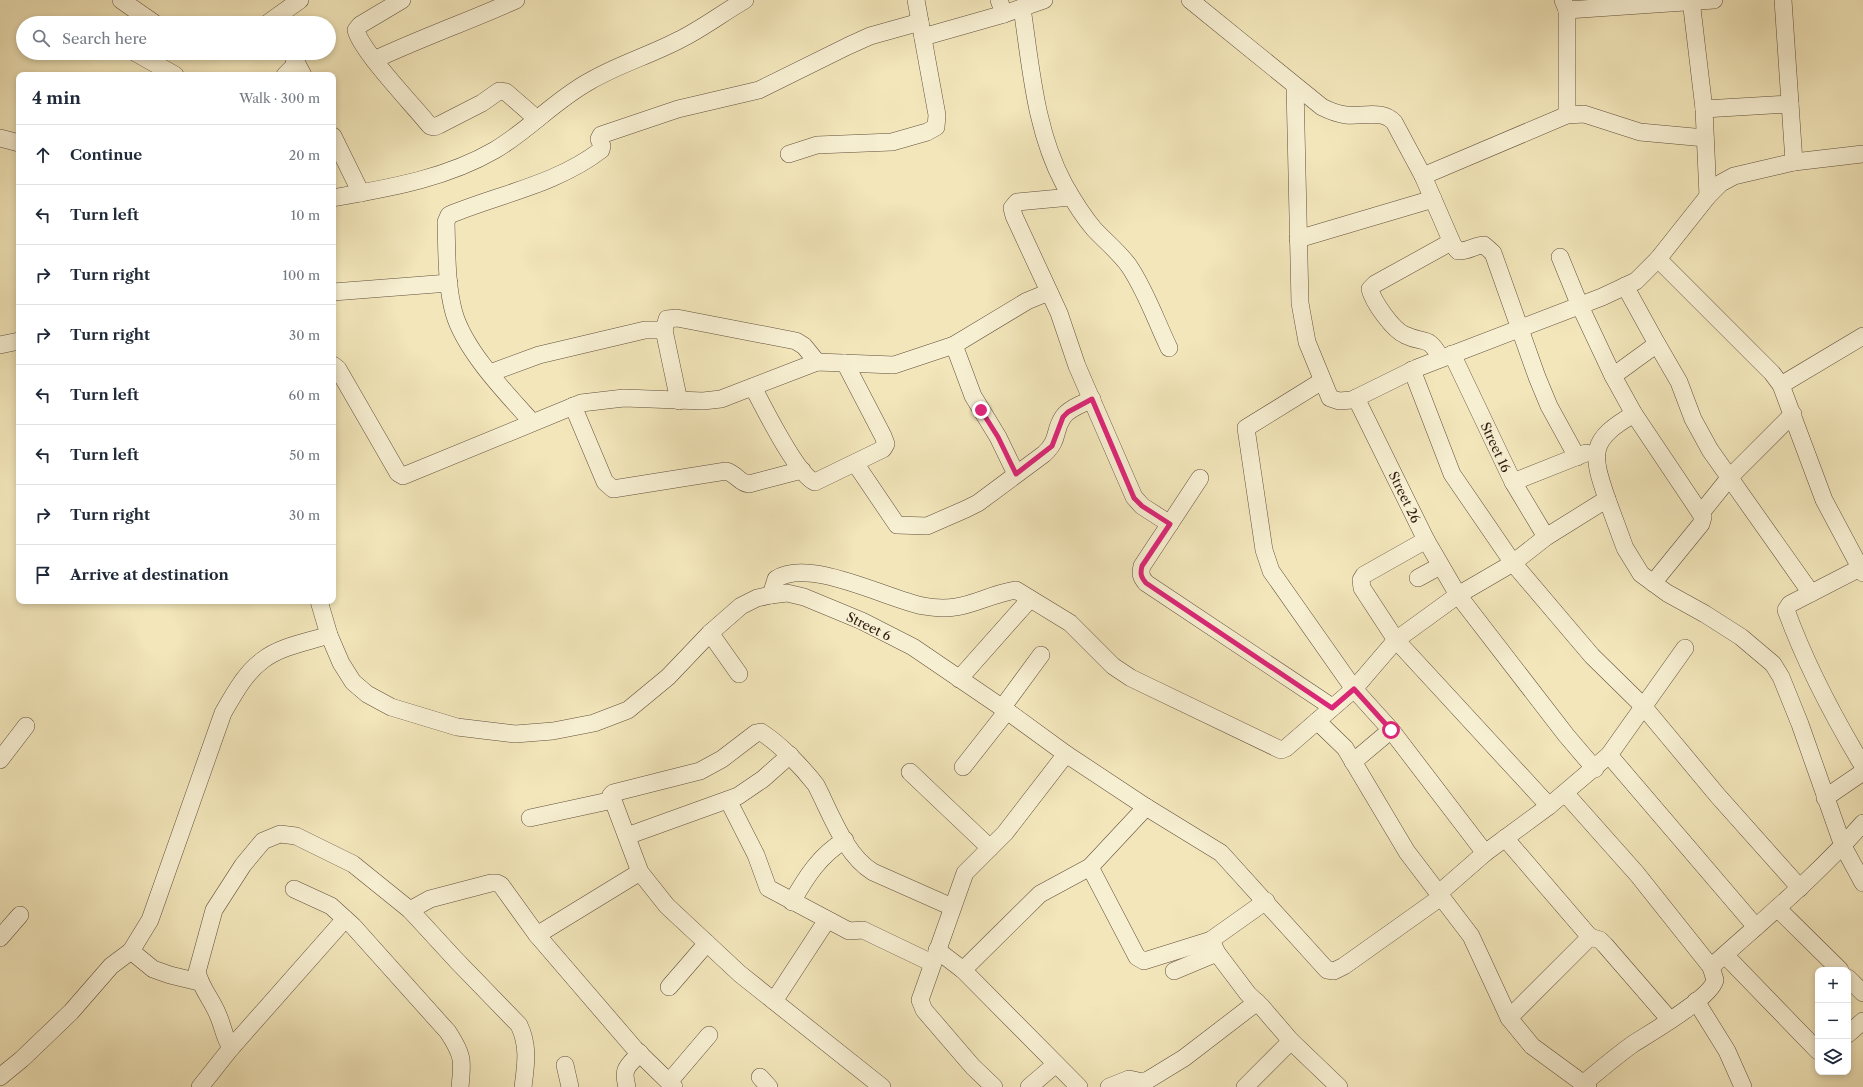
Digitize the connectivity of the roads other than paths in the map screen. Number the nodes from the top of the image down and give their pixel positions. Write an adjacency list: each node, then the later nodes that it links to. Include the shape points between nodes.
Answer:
1 (121, 0): 15 (street)
2 (300, 0): 16 (street)
3 (402, 0): 19 (street, via 367,20 356,30)
4 (516, 0): 19 (street)
5 (746, 0): 27 (street, via 680,40 590,81 564,97)
6 (916, 0): 17 (street)
7 (1044, 0): 14 (street)
8 (1190, 0): 23 (street)
9 (1714, 0): 11 (street)
10 (1783, 0): 24 (street)
11 (1691, 1): 12 (street); 25 (street)
12 (1565, 5): 26 (street)
13 (1002, 7): 14 (street); 17 (street)
14 (1022, 8): 37 (street, via 1035,98 1044,133)
15 (144, 16)
16 (279, 16)
17 (922, 29): 32 (street, via 938,122 932,130 892,142 817,145); 45 (street, via 870,36 759,90 678,109 602,135 599,139 601,150 576,166 520,191 449,215 446,222)
18 (148, 60): 21 (street)
19 (374, 60): 27 (street, via 430,126 439,125 482,103 500,90 506,92)
20 (297, 64): 22 (street)
21 (170, 72)
22 (288, 72)
23 (1295, 86): 35 (street, via 1334,113 1389,117); 41 (street)
24 (1790, 104): 25 (street); 34 (street)
25 (1704, 109): 29 (street)
26 (1567, 115): 29 (street, via 1584,114 1640,132); 35 (street)
27 (537, 120): 36 (street, via 494,150 453,169 394,187)
28 (0, 138): 30 (street)
29 (1705, 138): 38 (street)
30 (16, 142)
31 (336, 142): 36 (street)
32 (789, 154)
33 (1863, 154): 34 (street)
34 (1794, 162): 38 (street, via 1734,176 1721,183)
35 (1423, 176): 40 (street)
36 (361, 193): 39 (street)
37 (1071, 196): 48 (street, via 1022,201 1012,208); 57 (street, via 1095,230 1118,252 1129,267)
38 (1708, 196): 44 (street)
39 (336, 197)
40 (1433, 199): 41 (street); 42 (street)
41 (1298, 239): 65 (street, via 1300,303 1307,342)
42 (1451, 242): 50 (street, via 1458,251 1464,252 1484,245 1494,254); 58 (street, Street 16, via 1370,289 1393,327 1405,336 1428,341)
43 (1560, 257): 49 (street)
44 (1658, 259): 46 (street, via 1636,281); 66 (street)
45 (449, 283): 47 (street); 63 (street, via 454,314)
46 (1625, 286): 49 (street); 54 (street)
47 (336, 292)
48 (1049, 292): 56 (street, via 1027,301); 69 (street)
49 (1580, 306): 50 (street); 64 (street)
50 (1520, 328): 58 (street); 76 (street, via 1549,406)
51 (664, 330): 59 (street, via 667,319 677,318 784,338 804,346); 63 (street, via 645,330 539,355); 70 (street)
52 (1863, 336): 66 (street)
53 (16, 342): 55 (street)
54 (1657, 344): 64 (street); 80 (street, via 1679,382 1693,419 1710,450)
55 (0, 345)
56 (954, 345): 60 (street, via 894,365); 79 (street, via 973,396 998,437)
57 (1169, 348)
58 (1447, 356): 62 (street); 82 (street, Street 16)
59 (817, 362): 60 (street); 67 (street)
60 (845, 363): 77 (street, via 886,444 882,449)
61 (336, 367): 74 (street, via 398,473 403,476)
62 (1412, 370): 68 (street); 88 (street, via 1452,474)
63 (490, 373): 74 (street)
64 (1613, 376): 72 (street)
65 (1322, 381): 68 (street, via 1330,398 1339,401); 105 (street, via 1248,426 1245,434 1264,550 1271,571)
66 (1781, 385): 73 (street)
67 (753, 387): 70 (street, via 721,399); 78 (street)
68 (1356, 398): 87 (street, Street 26)
69 (1092, 399): 79 (street, via 1068,412 1061,421 1052,446); 85 (street, via 1134,498)
70 (679, 401): 71 (street, via 624,398 581,402)
71 (573, 406): 74 (street); 78 (street, via 606,482 613,489 726,471 749,484)
72 (1634, 414): 75 (street, via 1603,436); 84 (street)
73 (1793, 414): 80 (street); 90 (street, via 1802,445 1824,500)
74 (532, 422)
75 (1598, 449): 76 (street); 83 (street, via 1596,465)
76 (1577, 457): 82 (street)
77 (855, 462): 78 (street, via 815,482); 79 (street, via 892,520 901,526 927,526 966,509)
78 (802, 470)
79 (1016, 474)
80 (1730, 477): 84 (street); 93 (street)
81 (1200, 478): 85 (street)
82 (1513, 482): 86 (street, Street 16)
83 (1607, 499): 86 (street); 92 (street, via 1633,564)
84 (1701, 513): 92 (street, via 1701,524)
85 (1170, 524): 107 (street, via 1142,566 1140,573 1146,583)
86 (1546, 537): 88 (street)
87 (1426, 540): 89 (street, Street 26); 100 (street, via 1361,580 1362,588)
88 (1513, 563): 95 (street); 106 (street, via 1592,656)
89 (1440, 566): 91 (street); 95 (street, Street 26)
90 (1862, 571): 93 (street)
91 (1418, 578)
92 (1653, 583): 123 (street, via 1741,637 1773,664 1781,677)
93 (1811, 592): 117 (street, via 1790,604 1786,610 1812,676)
94 (771, 595): 96 (street, via 776,579 798,572 825,575 923,606 948,609 1016,590); 98 (street, Street 6, via 757,598 741,606); 104 (street, Street 6, via 804,597 848,615 913,647)
95 (1458, 595): 100 (street); 119 (street, Street 26, via 1557,724)
96 (1030, 599): 104 (street); 109 (street, via 1070,623 1113,666 1132,678 1244,731 1278,750 1286,748)
97 (320, 604): 99 (street, Street 6)
98 (710, 633): 99 (street, Street 6, via 668,677 628,710 594,723 553,732 515,734 457,727 391,707 367,694 353,682 341,663); 103 (street)
99 (329, 635): 156 (street, via 274,653 252,669 222,713 150,920)
100 (1396, 640): 105 (street); 126 (street)
101 (1685, 648): 106 (street, Street 6)
102 (1041, 655): 108 (street)
103 (739, 674)
104 (959, 679): 108 (street, Street 6)
105 (1354, 689): 107 (street); 111 (street)
106 (1643, 706): 114 (street, Street 6); 139 (street)
107 (1332, 708): 109 (street)
108 (1004, 709): 112 (street, Street 6); 118 (street)
109 (1317, 721): 116 (street, via 1345,748)
110 (26, 726): 115 (street)
111 (1391, 730): 116 (street); 135 (street)
112 (1066, 754): 127 (street, Street 6); 134 (street, via 1005,834)
113 (790, 755): 124 (street, via 759,732 722,759 700,771 613,793); 125 (street, via 747,790); 132 (street, via 816,785)
114 (1609, 755): 119 (street, Street 6); 150 (street)
115 (0, 760)
116 (1353, 762): 141 (street, via 1407,852)
117 (1863, 766)
118 (962, 767)
119 (1595, 769): 122 (street, Street 6)
120 (910, 772): 134 (street)
121 (1863, 772): 123 (street)
122 (1565, 793): 126 (street, Street 6); 159 (street, via 1637,874)
123 (1826, 798): 133 (street)
124 (613, 800): 128 (street); 130 (street)
125 (728, 800): 130 (street); 143 (street, via 756,854 768,888)
126 (1549, 806): 131 (street, Street 6)
127 (1146, 807): 136 (street); 142 (street, Street 6, via 1221,852)
128 (530, 818)
129 (1863, 823): 133 (street)
130 (627, 836): 137 (street)
131 (1505, 838): 135 (street, Street 6); 152 (street)
132 (845, 840): 143 (street, via 832,848 817,863); 144 (street, via 861,864 873,872)
133 (1843, 846): 138 (street); 139 (street)
134 (990, 848): 144 (street, via 965,874)
135 (1485, 853): 141 (street, Street 6)
136 (1090, 867): 155 (street, via 1140,960); 161 (street, via 1040,894)
137 (640, 872): 151 (street); 154 (street, via 667,906)
138 (1863, 883)
139 (1800, 888): 145 (street)
140 (294, 889): 148 (street, via 331,906)
141 (1439, 896): 142 (street, Street 6, via 1334,971 1327,970); 170 (street, via 1471,936)
142 (1266, 901): 155 (street)
143 (792, 902): 149 (street)
144 (952, 907): 158 (street)
145 (1777, 908): 150 (street); 160 (street)
146 (410, 910): 151 (street, via 430,899 497,883 505,888); 164 (street, via 352,864 296,836 280,834 263,841 243,864 214,910 197,972); 186 (street, via 519,1025 525,1037 528,1054)
147 (20, 915): 153 (street)
148 (345, 919): 176 (street); 185 (street, via 448,1032 460,1050)
149 (827, 920): 158 (street, via 852,932 863,930); 167 (street)
150 (1756, 926): 157 (street)
151 (537, 936): 178 (street)
152 (1590, 937): 170 (street); 171 (street, via 1600,940 1605,945)
153 (0, 938)
154 (707, 943): 165 (street); 167 (street)
155 (1214, 946): 162 (street); 169 (street, via 1237,980)
156 (131, 951): 164 (street, via 153,968); 181 (street, via 111,966 71,1012)
157 (1725, 955): 159 (street); 177 (street)
158 (935, 956): 161 (street); 190 (street, via 920,1000 921,1005 973,1067)
159 (1711, 967): 168 (street, via 1714,984)
160 (1837, 967)
161 (963, 970): 179 (street)
162 (1174, 970)
163 (1851, 981): 166 (street)
164 (199, 982): 176 (street, via 218,1014)
165 (669, 987)
166 (1863, 993)
167 (774, 1001): 189 (street)
168 (1696, 1001): 171 (street); 196 (street, via 1727,1051)
169 (1257, 1002): 175 (street); 193 (street, via 1184,1058 1148,1080 1142,1082 1129,1079)
170 (1509, 1018): 183 (street, via 1532,1046)
171 (1670, 1020): 183 (street, via 1632,1045)
172 (1863, 1021): 173 (street)
173 (1851, 1031)
174 (709, 1035): 182 (street)
175 (1292, 1041): 194 (street); 195 (street)
176 (231, 1048): 184 (street)
177 (1815, 1048)
178 (640, 1053): 182 (street); 188 (street, via 624,1074)
179 (1056, 1064): 191 (street); 192 (street)
180 (565, 1065): 187 (street)
181 (4, 1080)
182 (672, 1084)
183 (1586, 1085)
184 (200, 1087)
185 (460, 1087)
186 (522, 1087)
187 (570, 1087)
188 (627, 1087)
189 (882, 1087)
190 (994, 1087)
191 (1029, 1087)
192 (1079, 1087)
193 (1110, 1087)
194 (1245, 1087)
195 (1339, 1087)
196 (1743, 1087)

